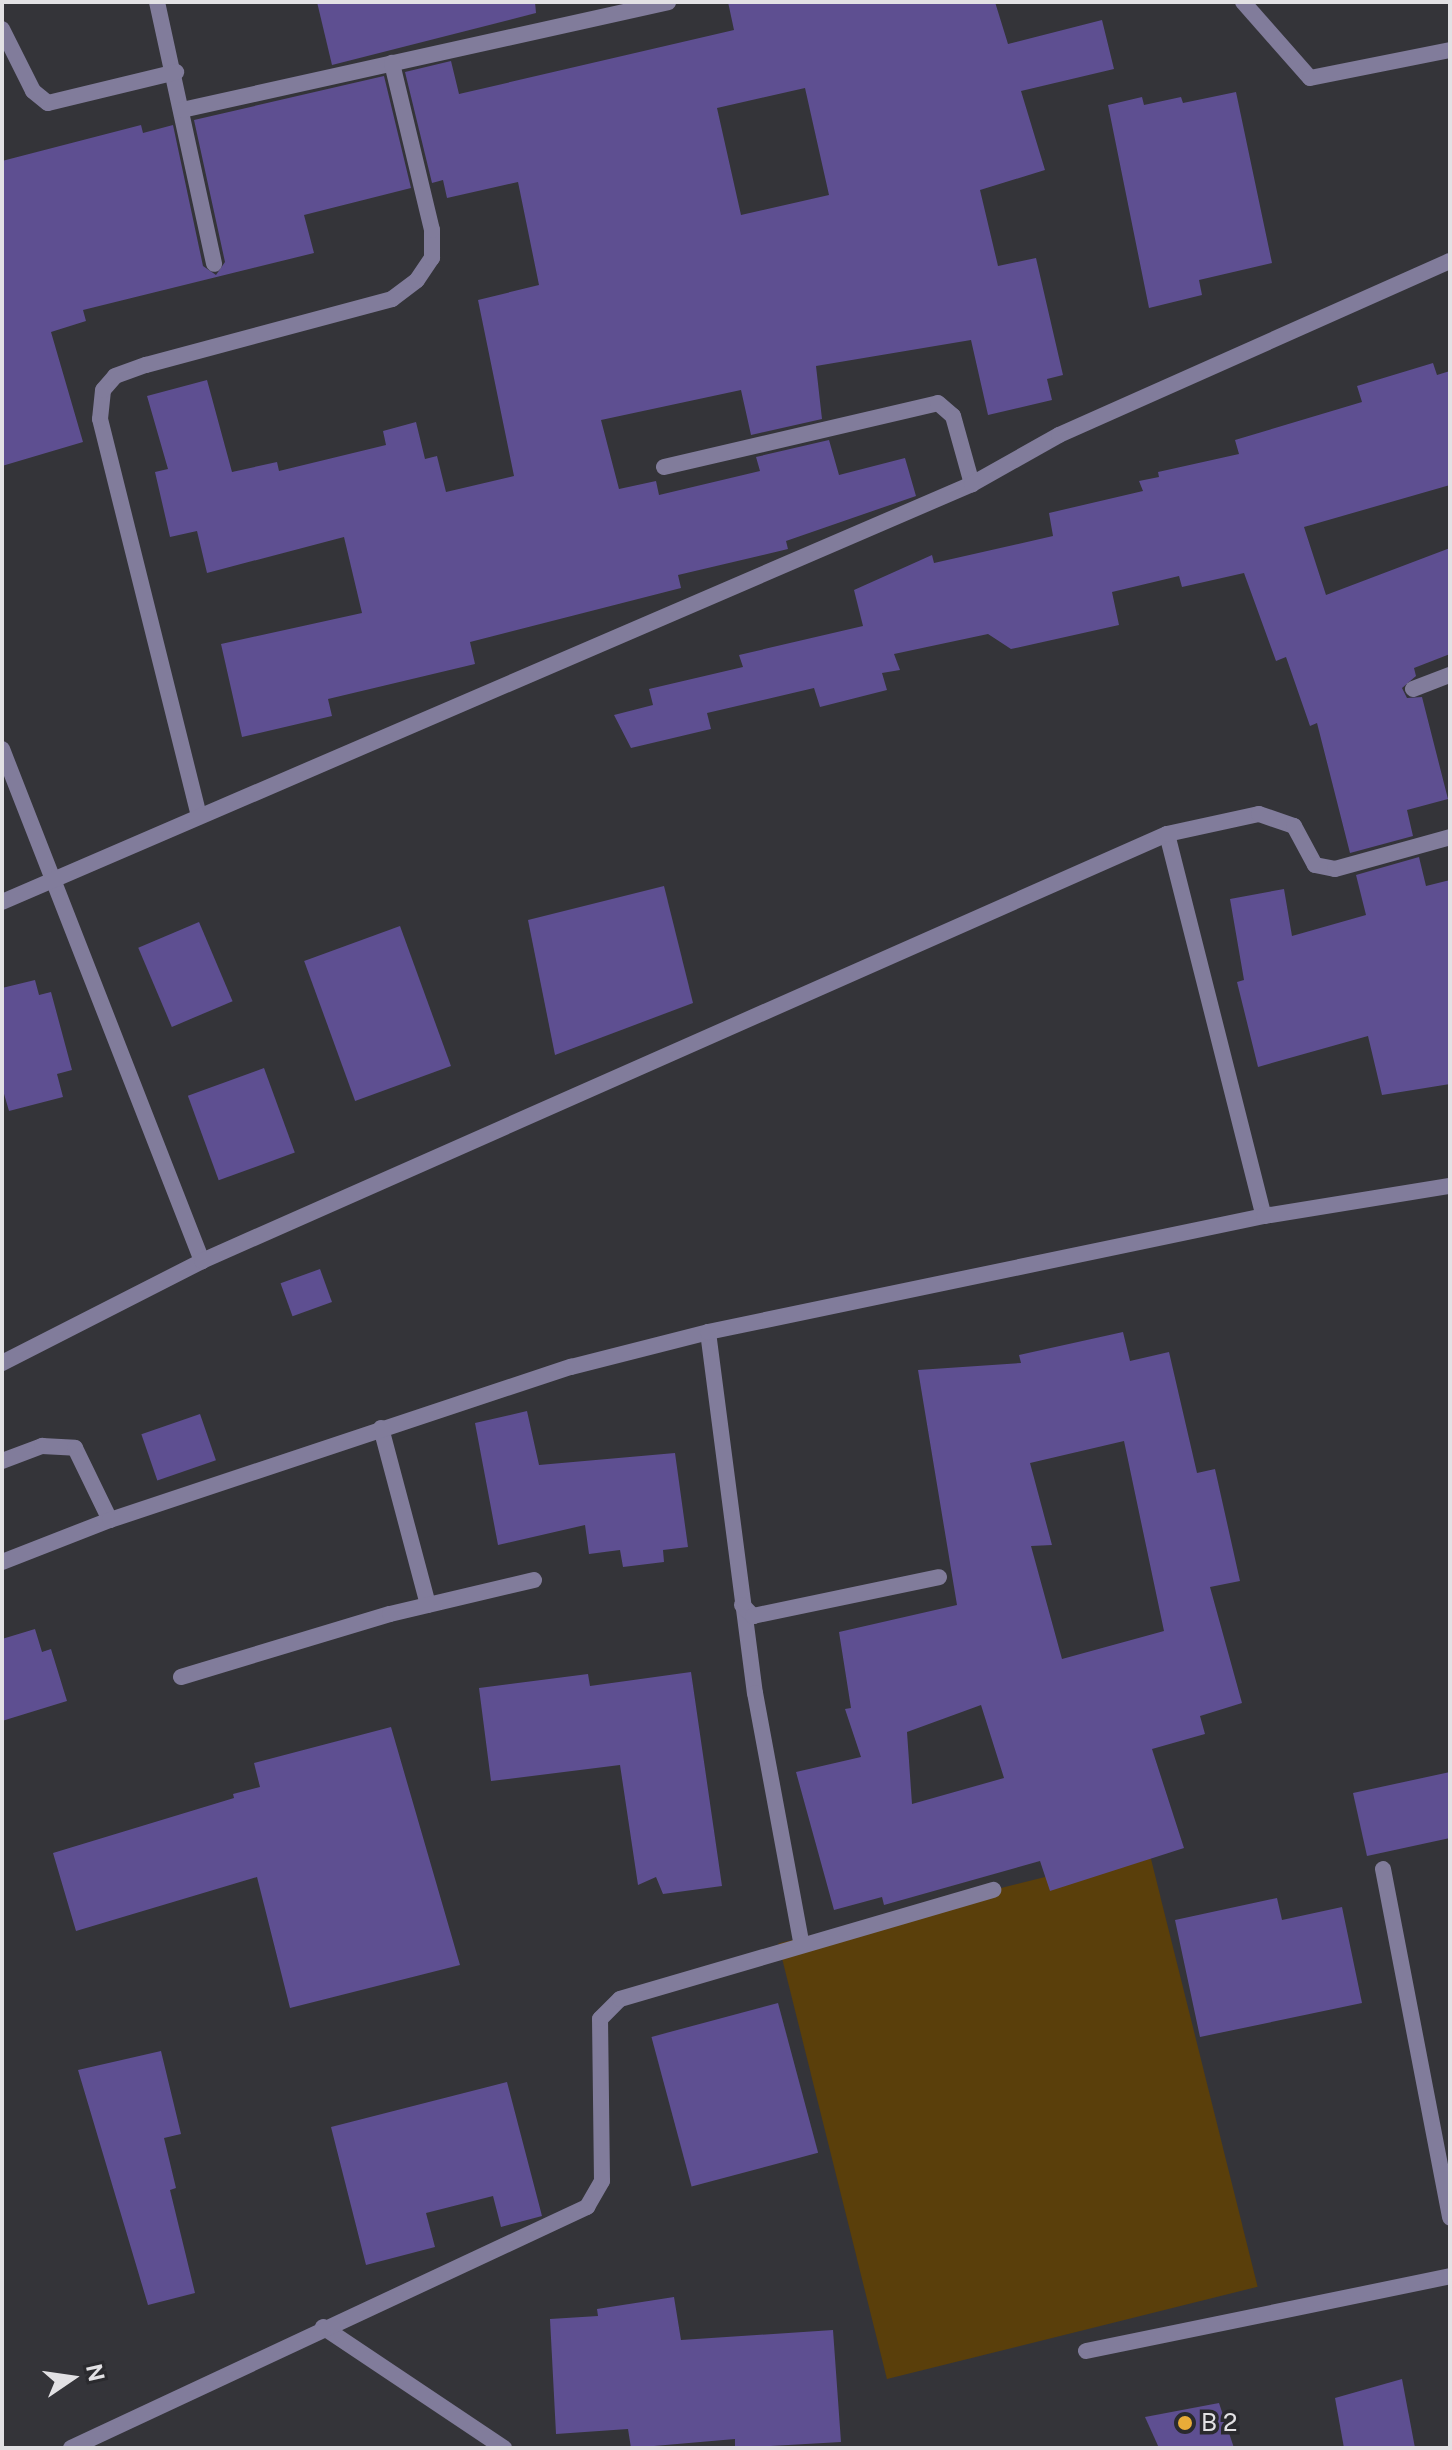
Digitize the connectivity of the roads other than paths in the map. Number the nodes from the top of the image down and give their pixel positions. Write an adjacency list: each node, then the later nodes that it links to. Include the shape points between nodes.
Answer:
1 (157, 2): 7 (street)
2 (668, 2): 6 (street)
3 (1243, 2): 5 (street, via 1310,78)
4 (2, 29): 7 (street, via 33,91 48,103)
5 (1450, 50)
6 (392, 63): 8 (street); 16 (street, via 432,230 432,258 417,280 392,299 146,365 115,376 103,390 100,419)
7 (176, 72): 8 (street)
8 (182, 110): 10 (street)
9 (1450, 261): 12 (street, via 1059,435)
10 (214, 264)
11 (664, 467): 12 (street, via 938,403 953,416)
12 (972, 484): 16 (street)
13 (1450, 675): 14 (street)
14 (1413, 689)
15 (2, 749): 19 (street)
16 (199, 816): 19 (street)
17 (1167, 834): 18 (street, via 1259,814 1294,826 1315,865 1335,869); 22 (street); 23 (street)
18 (1450, 837)
19 (55, 879): 20 (street); 23 (street)
20 (2, 902)
21 (1450, 1186): 22 (street)
22 (1264, 1216): 24 (street)
23 (202, 1261): 25 (street)
24 (708, 1332): 26 (street, via 571,1367); 33 (street)
25 (2, 1363)
26 (381, 1428): 28 (street); 32 (street)
27 (2, 1461): 28 (street, via 42,1446 75,1448)
28 (110, 1520): 29 (street)
29 (2, 1562)
30 (939, 1577): 33 (street, via 753,1616)
31 (534, 1580): 32 (street)
32 (428, 1605): 34 (street)
33 (742, 1605): 37 (street)
34 (181, 1677)
35 (1383, 1869): 38 (street)
36 (993, 1890): 37 (street)
37 (801, 1942): 40 (street, via 609,2006 600,2019 597,2053 602,2181 587,2207)
38 (1450, 2218)
39 (1450, 2276): 41 (street)
40 (323, 2327): 42 (street); 43 (street)
41 (1086, 2351)
42 (71, 2448)
43 (504, 2448)

